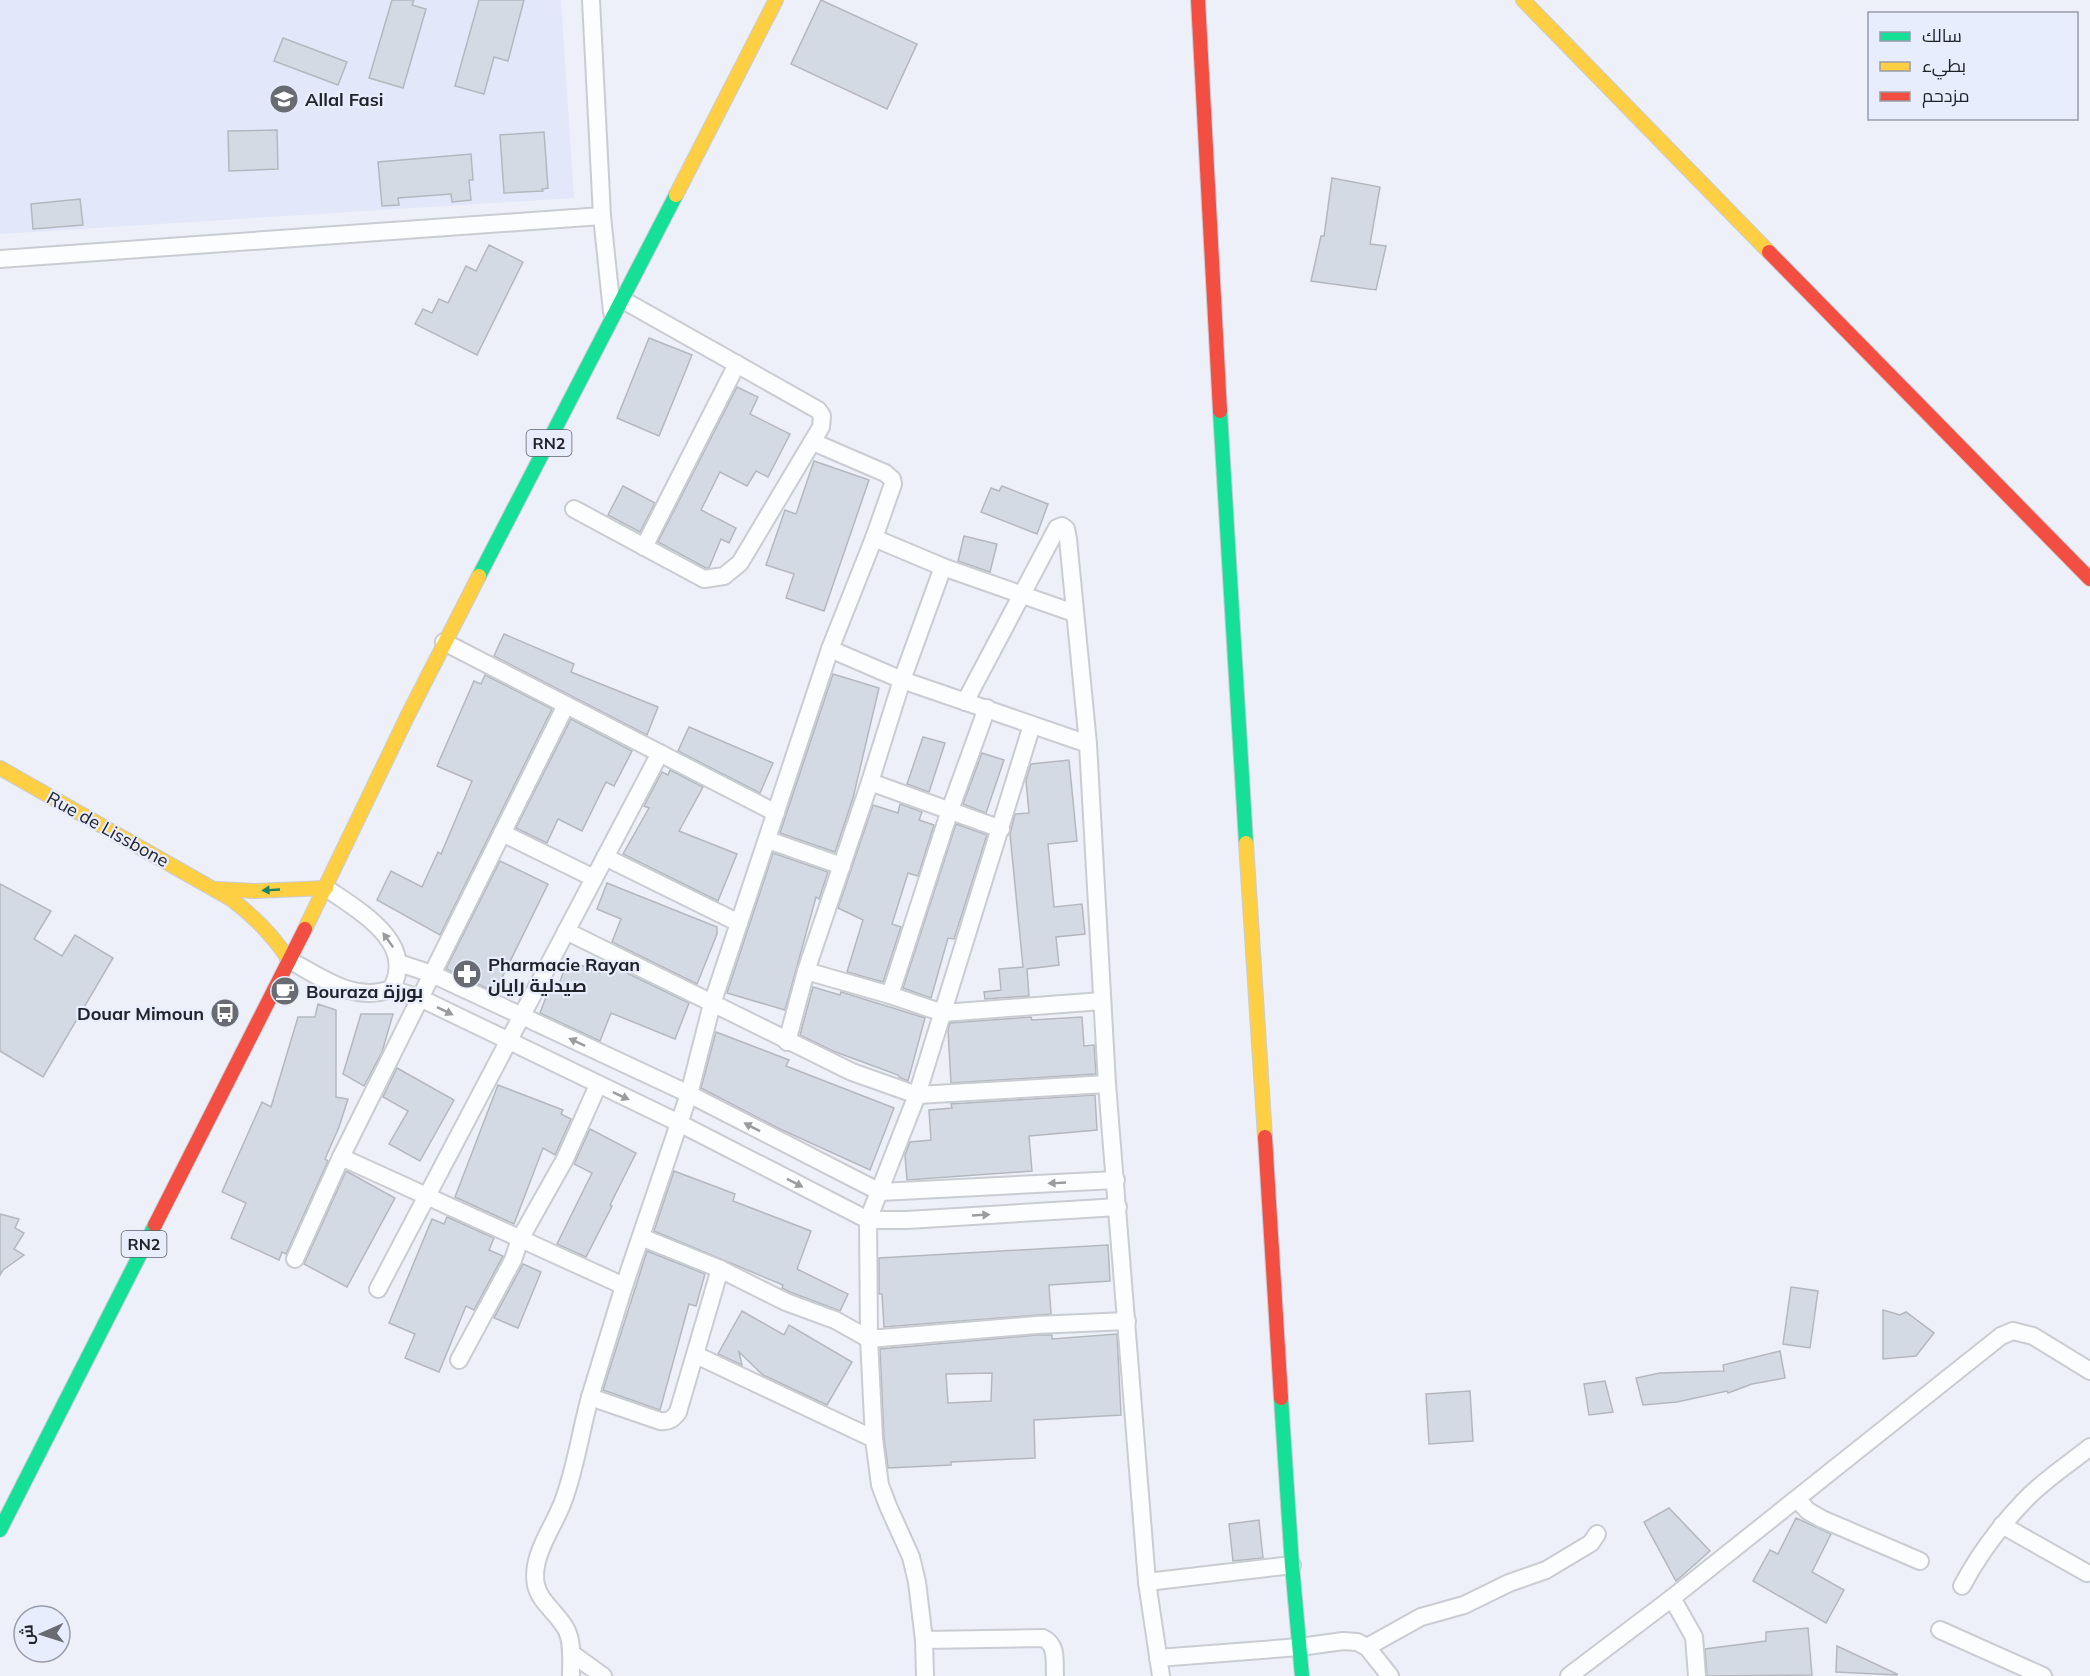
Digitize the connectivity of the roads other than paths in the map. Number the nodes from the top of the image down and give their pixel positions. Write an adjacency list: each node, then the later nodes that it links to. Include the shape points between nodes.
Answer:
1 (591, 0): 5 (street)
2 (776, 0): 7 (main road, RN2)
3 (1198, 0): 84 (main road, via 1227,547)
4 (1523, 0): 15 (main road)
5 (602, 216): 6 (street); 8 (street)
6 (0, 259)
7 (623, 300): 8 (main road, RN2); 9 (street)
8 (613, 319): 18 (main road, RN2)
9 (737, 364): 10 (street, via 819,410 821,427); 13 (street)
10 (813, 442): 12 (street, via 892,479); 13 (street, via 740,562 724,576 704,579)
11 (574, 509): 13 (street)
12 (874, 538): 14 (street); 19 (street)
13 (644, 547)
14 (944, 567): 16 (street); 20 (street)
15 (2090, 579)
16 (1023, 595): 17 (street); 17 (street, via 1057,528 1062,526 1068,539); 21 (street)
17 (1074, 613): 25 (street)
18 (444, 642): 22 (street); 37 (main road, RN2)
19 (830, 649): 20 (street); 30 (street)
20 (902, 680): 21 (street); 28 (street)
21 (965, 702): 23 (street)
22 (566, 705): 26 (street); 32 (street)
23 (987, 708): 24 (street); 29 (street)
24 (1032, 725): 25 (street); 31 (street)
25 (1088, 744): 48 (street)
26 (660, 753): 30 (street); 34 (street)
27 (0, 768): 38 (main road, Rue de Lissbone)
28 (870, 782): 29 (street); 35 (street)
29 (950, 810): 31 (street); 46 (street)
30 (776, 813): 33 (street)
31 (1001, 829): 50 (street)
32 (502, 833): 36 (street); 44 (street)
33 (768, 840): 35 (street); 39 (street)
34 (605, 857): 36 (street); 39 (street)
35 (842, 867): 43 (street)
36 (594, 878): 40 (street)
37 (326, 888): 38 (main road, one-way to 38); 41 (main road, RN2); 42 (street, one-way to 37, via 396,952 366,915)
38 (215, 889): 41 (main road, Rue de Lissbone, via 250,912 280,943)
39 (739, 923): 49 (street)
40 (566, 931): 49 (street); 51 (street)
41 (290, 960): 45 (street, via 341,988 360,993); 81 (main road, RN2)
42 (399, 963): 44 (street); 45 (street, via 398,977)
43 (806, 971): 46 (street); 53 (street)
44 (432, 974): 47 (street); 51 (street)
45 (391, 989): 47 (street)
46 (890, 995): 50 (street)
47 (420, 998): 52 (street, one-way to 52); 59 (street)
48 (1102, 1001): 50 (street); 54 (street)
49 (712, 1004): 53 (street); 56 (street)
50 (943, 1013): 57 (street)
51 (522, 1016): 52 (street); 56 (street, one-way to 51)
52 (509, 1042): 55 (street); 62 (street)
53 (787, 1042): 57 (street, via 852,1072)
54 (1107, 1084): 57 (street); 60 (street)
55 (598, 1085): 58 (street, one-way to 58); 66 (street, via 565,1159)
56 (689, 1094): 58 (street); 61 (street, one-way to 56)
57 (917, 1095): 61 (street)
58 (679, 1123): 64 (street, one-way to 64); 65 (street)
59 (341, 1156): 62 (street); 67 (street)
60 (1116, 1180): 61 (street, one-way to 61); 63 (street)
61 (880, 1192): 64 (street)
62 (427, 1196): 66 (street); 70 (street)
63 (1118, 1207): 64 (street, one-way to 63); 71 (street)
64 (868, 1220): 72 (street)
65 (640, 1237): 68 (street); 69 (street)
66 (520, 1239): 69 (street); 74 (street, via 513,1260)
67 (295, 1259)
68 (720, 1269): 72 (street); 73 (street)
69 (624, 1286): 76 (street)
70 (378, 1289)
71 (1127, 1321): 72 (street); 86 (street)
72 (869, 1339): 77 (street)
73 (696, 1355): 76 (street, via 678,1412 667,1422); 77 (street)
74 (459, 1360)
75 (2090, 1371): 79 (street, via 2033,1336 2013,1331 2001,1336)
76 (590, 1396): 93 (street, via 564,1499 538,1558 536,1572 536,1586 566,1630)
77 (874, 1439): 90 (street, via 880,1485 911,1557)
78 (2090, 1447): 80 (street, via 2026,1498)
79 (1797, 1499): 83 (street, via 1822,1519); 88 (street)
80 (2002, 1525): 85 (street); 87 (street)
81 (0, 1530)
82 (1597, 1534): 92 (street, via 1591,1543 1546,1570 1464,1605 1421,1617)
83 (1920, 1561)
84 (1293, 1565): 86 (street); 91 (main road)
85 (2087, 1573)
86 (1147, 1582): 94 (street)
87 (1962, 1586)
88 (1672, 1598): 102 (street); 103 (street, via 1694,1637)
89 (1940, 1630): 104 (street)
90 (924, 1640): 97 (street); 98 (street, via 1043,1638 1054,1649)
91 (1300, 1647): 92 (street, via 1343,1641); 94 (street); 100 (main road)
92 (1367, 1647): 101 (street)
93 (571, 1653): 95 (street); 96 (street)
94 (1158, 1658): 99 (street)
95 (571, 1676)
96 (603, 1676)
97 (925, 1676)
98 (1055, 1676)
99 (1161, 1676)
100 (1302, 1676)
101 (1390, 1676)
102 (1569, 1676)
103 (1697, 1676)
104 (2043, 1676)

